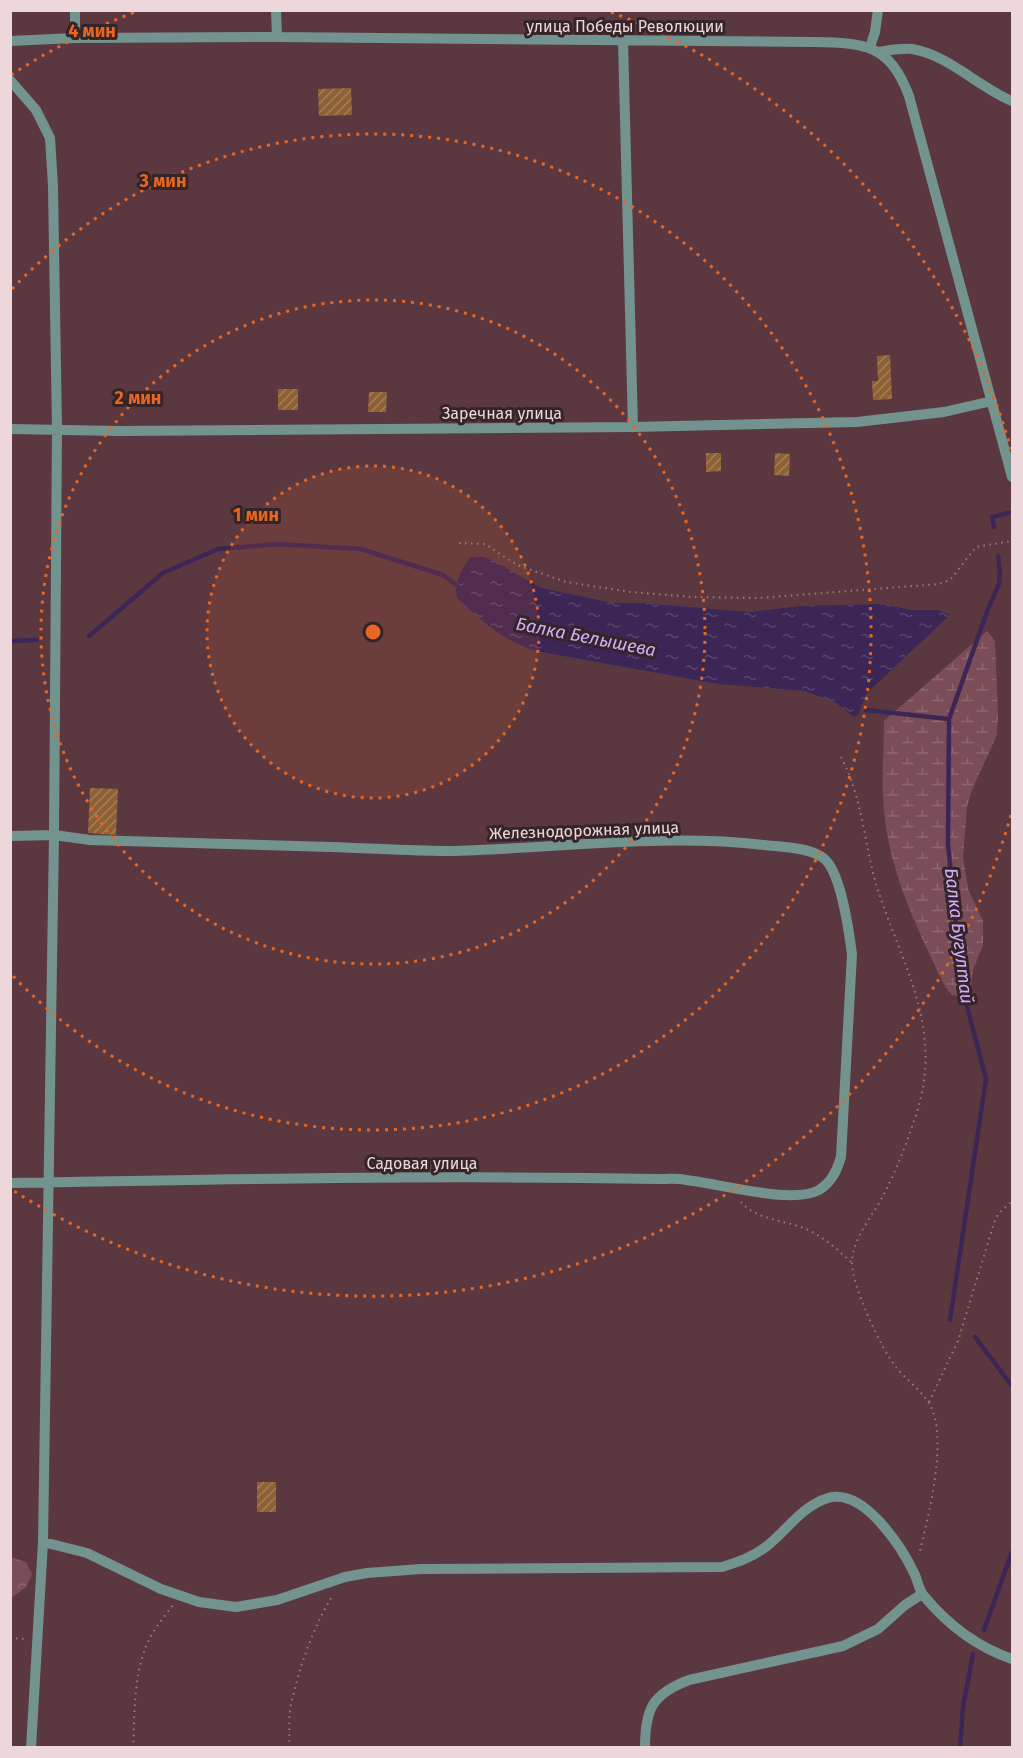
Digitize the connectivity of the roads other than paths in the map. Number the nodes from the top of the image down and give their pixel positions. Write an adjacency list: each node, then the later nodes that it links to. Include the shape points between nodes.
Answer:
1 (75, 10): 5 (street)
2 (276, 10): 4 (street)
3 (878, 10): 8 (street)
4 (277, 37): 5 (street, улица Победы Революции); 7 (street, улица Победы Революции)
5 (75, 38): 6 (street, улица Победы Революции)
6 (10, 41)
7 (623, 41): 8 (street, улица Победы Революции, via 844,43); 12 (street)
8 (874, 50): 10 (street, улица Победы Революции, via 901,48 926,53); 11 (street, via 900,75 909,96)
9 (10, 80): 14 (street, via 36,110 50,138)
10 (1012, 101)
11 (993, 401): 12 (street, Заречная улица, via 944,412 857,422); 15 (street)
12 (633, 427): 14 (street, Заречная улица)
13 (10, 429): 14 (street, Заречная улица)
14 (57, 429): 16 (street)
15 (1012, 477)
16 (54, 835): 17 (street, Железнодорожная улица); 18 (street); 20 (street, Железнодорожная улица, via 90,840 446,851 684,840 743,842 813,852 824,858 837,879 852,954 841,1157)
17 (10, 836)
18 (50, 1182): 19 (street, Садовая улица); 20 (street, Садовая улица, via 575,1177 684,1179 732,1190 805,1195); 21 (street)
19 (10, 1183)
20 (829, 1183)
21 (43, 1542): 22 (street, via 87,1553 181,1596 236,1607 277,1600 367,1573 421,1569 722,1567 753,1556 817,1503 842,1497 867,1508 879,1521 913,1571); 24 (street)
22 (922, 1594): 23 (street, via 968,1637 985,1649); 25 (street, via 878,1629 843,1646 672,1687 657,1697 649,1711)
23 (1012, 1659)
24 (31, 1748)
25 (645, 1748)

